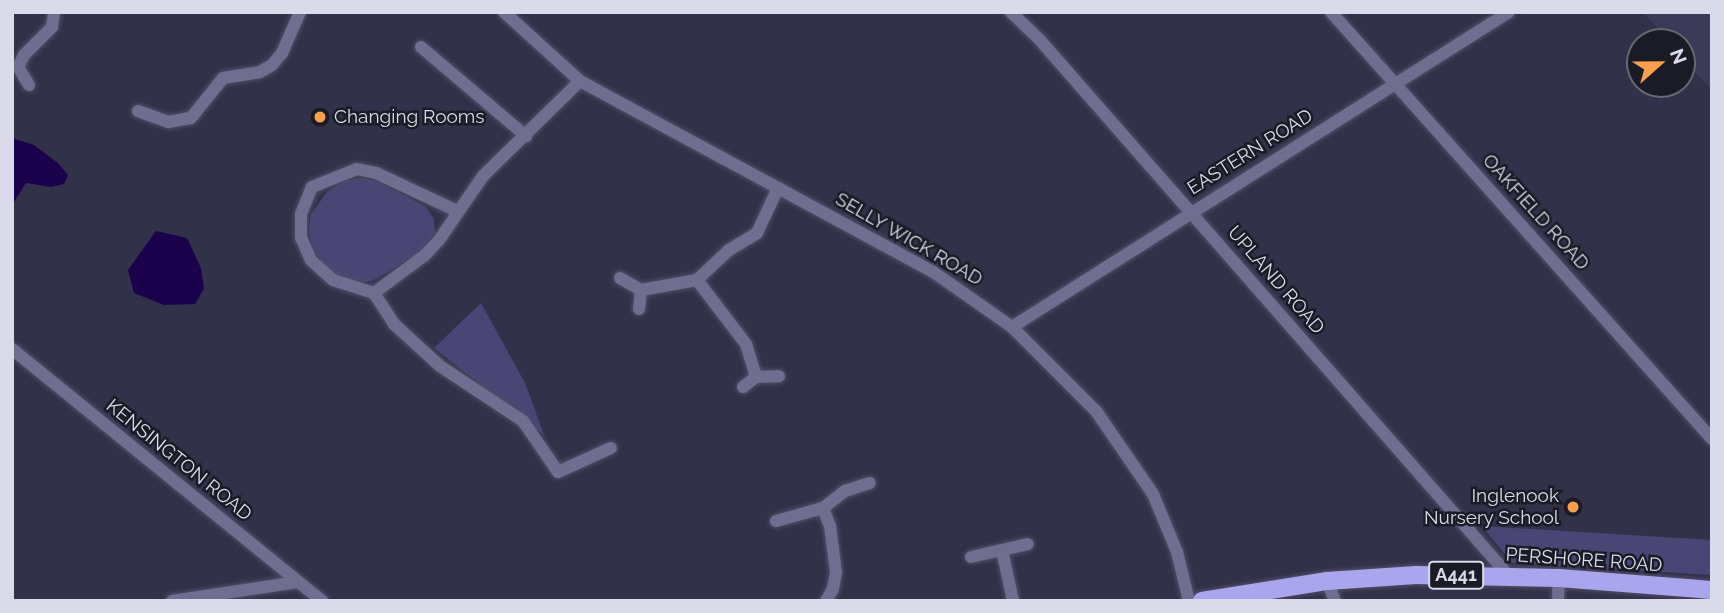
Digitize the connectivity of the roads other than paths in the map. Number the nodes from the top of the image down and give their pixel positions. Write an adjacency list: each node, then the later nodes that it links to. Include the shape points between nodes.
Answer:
1 (54, 12): 8 (street, via 52,27)
2 (300, 12): 12 (street, via 272,65 260,72 223,78 191,118 167,122)
3 (504, 12): 9 (street, SELLY WICK ROAD)
4 (1010, 12): 16 (street, UPLAND ROAD)
5 (1331, 12): 11 (street, OAKFIELD ROAD)
6 (1509, 12): 11 (street, EASTERN ROAD)
7 (421, 47): 13 (street)
8 (15, 68): 10 (street)
9 (580, 80): 13 (street); 14 (street, SELLY WICK ROAD)
10 (29, 85)
11 (1396, 85): 16 (street, EASTERN ROAD); 27 (street, OAKFIELD ROAD)
12 (138, 111)
13 (526, 136): 15 (street, via 483,176)
14 (778, 188): 18 (street, via 757,233 729,250); 22 (street, SELLY WICK ROAD, via 932,271)
15 (457, 211): 20 (street, via 425,255); 20 (street, via 376,173 357,169 312,187 301,214 300,238 311,260 333,280)
16 (1191, 212): 22 (street, EASTERN ROAD); 35 (street, UPLAND ROAD)
17 (620, 278): 19 (street)
18 (697, 280): 19 (street); 25 (street, via 737,328)
19 (641, 290): 21 (street)
20 (374, 293): 28 (street, via 394,324 440,366 523,421 558,472)
21 (639, 309)
22 (1012, 327): 44 (street, SELLY WICK ROAD, via 1096,411 1146,483 1177,552)
23 (12, 349): 38 (street, KENSINGTON ROAD)
24 (779, 376): 25 (street)
25 (756, 377): 26 (street)
26 (743, 387)
27 (1712, 439)
28 (611, 448)
29 (870, 483): 30 (street, via 845,491)
30 (823, 508): 31 (street); 42 (street, via 836,572)
31 (776, 521)
32 (1028, 544): 33 (street)
33 (1002, 550): 34 (street); 43 (street)
34 (971, 557)
35 (1509, 576): 36 (main road, PERSHORE ROAD / A441); 37 (main road, PERSHORE ROAD / A441, via 1416,575)
36 (1559, 578): 39 (main road, PERSHORE ROAD / A441); 47 (street)
37 (1327, 581): 45 (main road, PERSHORE ROAD / A441); 46 (street)
38 (298, 582): 40 (street); 41 (street, KENSINGTON ROAD)
39 (1712, 590)
40 (172, 601)
41 (322, 601)
42 (826, 601)
43 (1013, 601)
44 (1189, 601)
45 (1202, 601)
46 (1335, 601)
47 (1558, 601)

